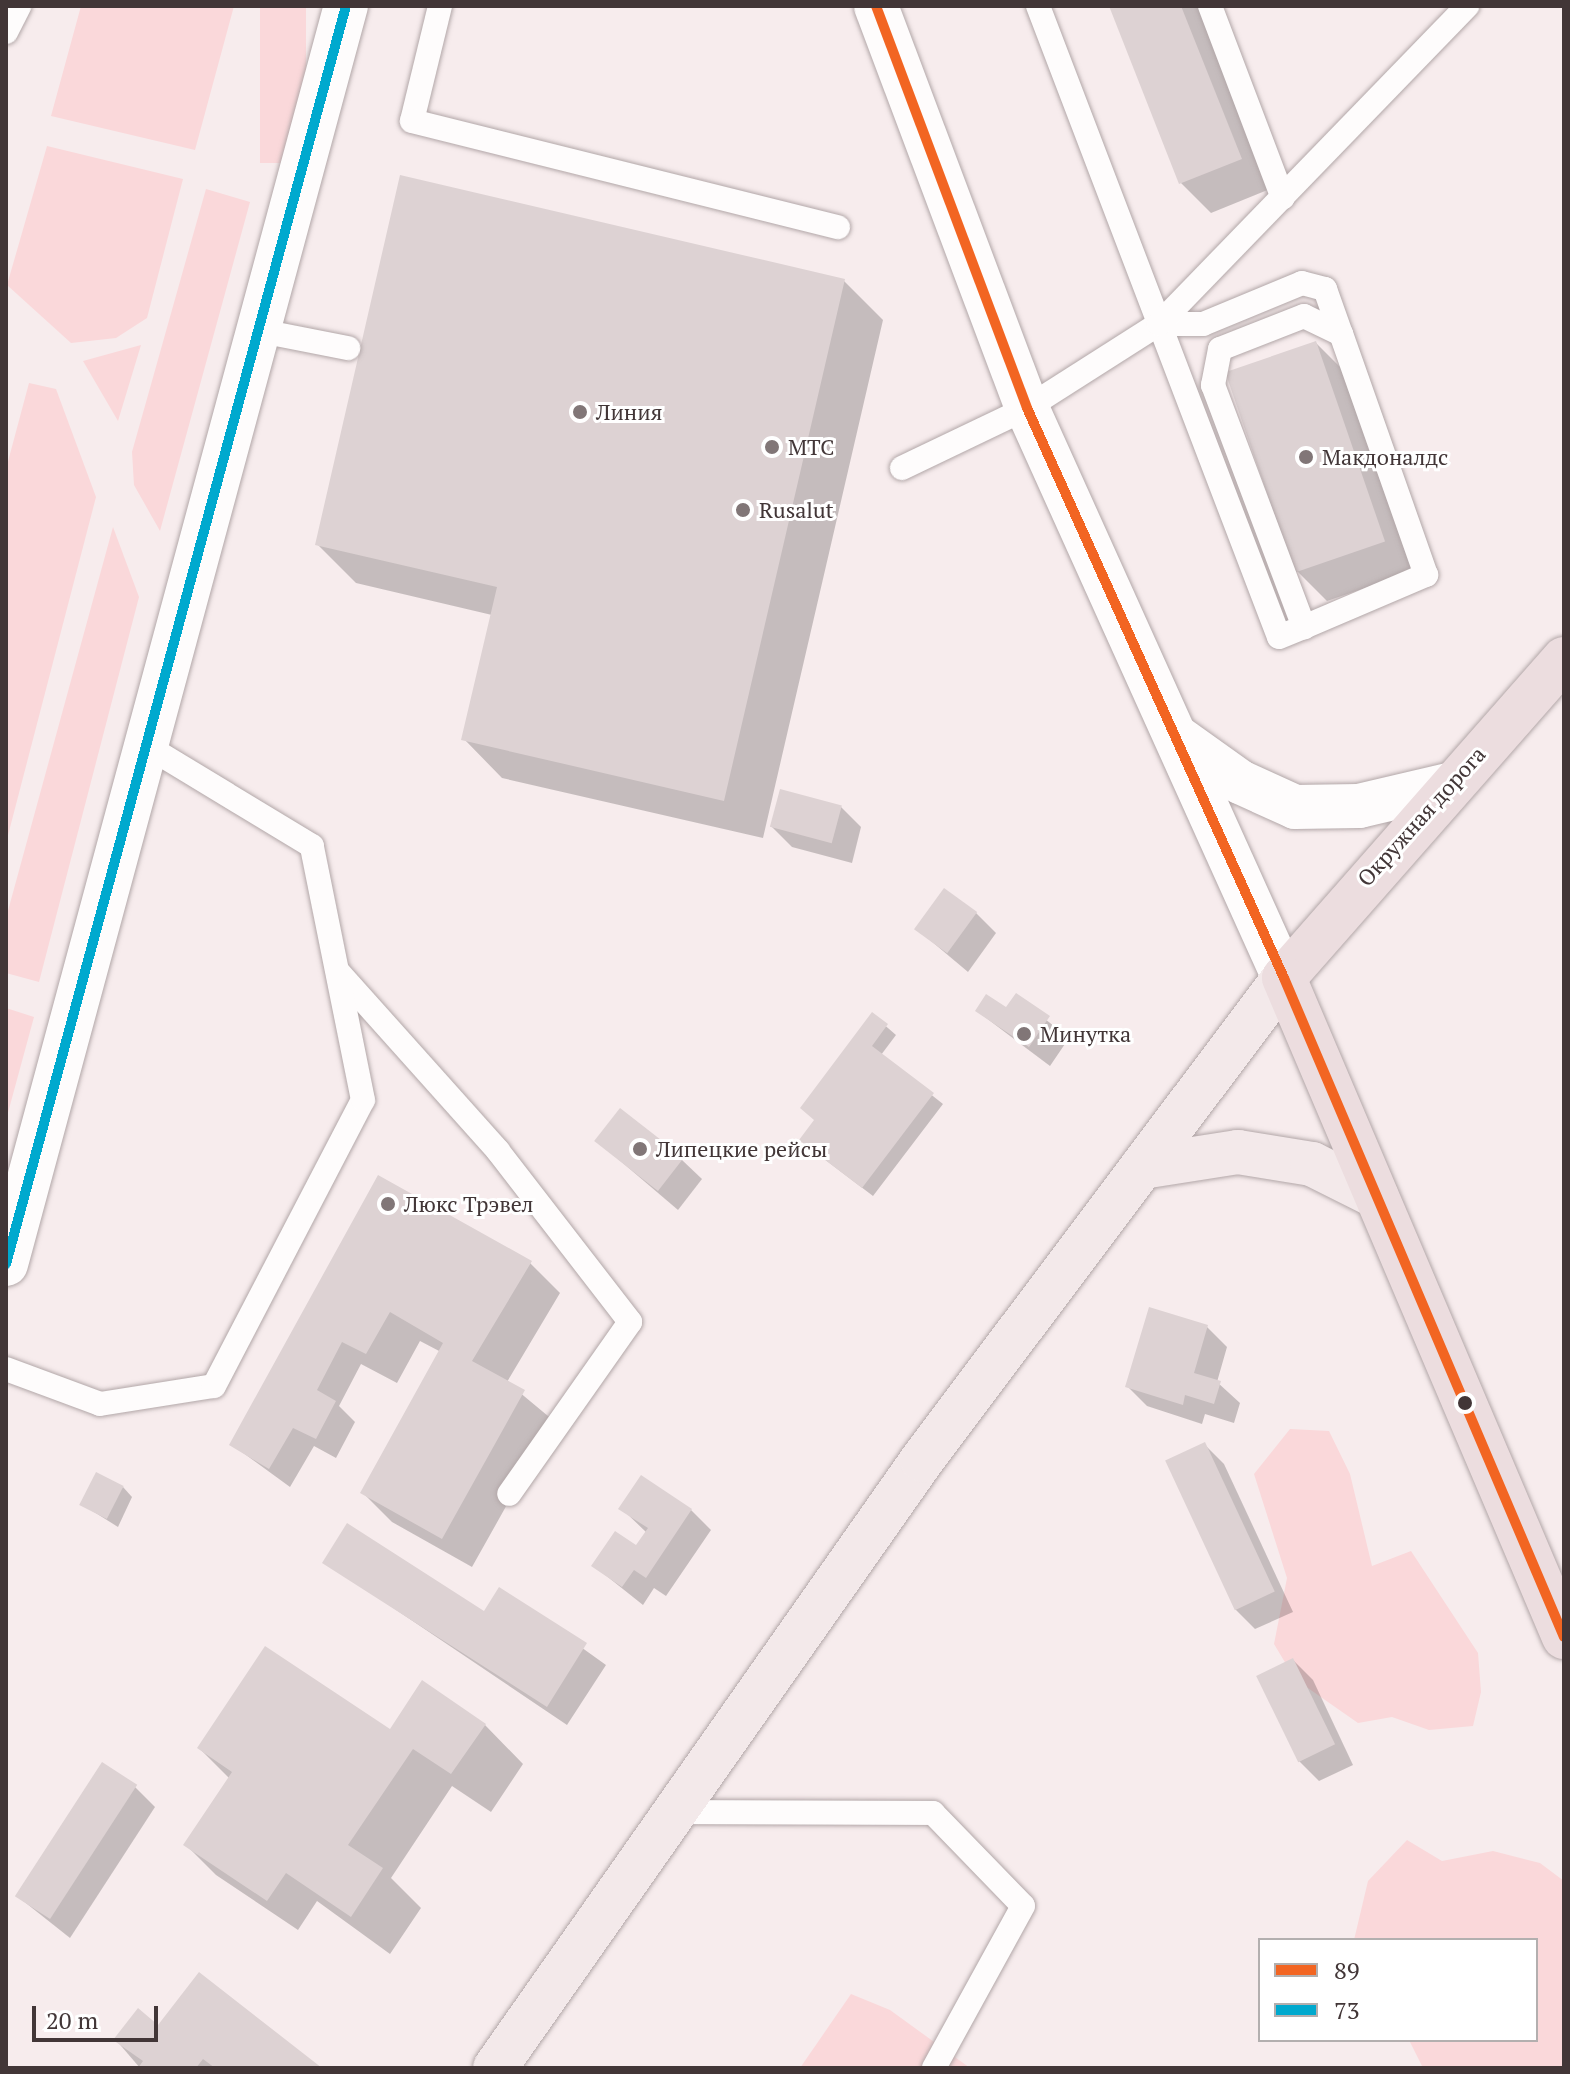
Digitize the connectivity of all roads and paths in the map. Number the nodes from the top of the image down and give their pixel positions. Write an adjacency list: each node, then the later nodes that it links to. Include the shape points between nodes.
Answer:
1 (19, 6): 8 (lane)
2 (346, 6): 12 (main road)
3 (440, 6): 10 (lane, via 412,121)
4 (876, 6): 15 (main road)
5 (1038, 6): 11 (lane)
6 (1210, 6): 9 (lane)
7 (1466, 6): 9 (lane)
8 (6, 32)
9 (1283, 198): 11 (lane)
10 (838, 227)
11 (1159, 324): 13 (lane, via 1203,324 1302,283 1325,289); 15 (lane); 17 (lane, via 1279,637)
12 (256, 330): 14 (lane); 20 (main road)
13 (1341, 334): 17 (lane, via 1426,575); 17 (lane, via 1304,316 1220,349 1213,385)
14 (348, 348)
15 (1027, 408): 16 (lane); 19 (main road)
16 (902, 468)
17 (1304, 627)
18 (1564, 659): 21 (highway, Окружная дорога)
19 (1175, 736): 21 (main road, via 1240,782 1295,807 1359,806); 23 (main road)
20 (145, 745): 22 (lane, via 312,846); 26 (main road)
21 (1448, 785): 23 (highway, Окружная дорога)
22 (337, 971): 27 (lane, via 363,1100 214,1386 100,1404); 28 (lane, via 498,1151 630,1322)
23 (1284, 978): 24 (main road); 25 (highway)
24 (1142, 1167): 25 (main road, via 1238,1152 1312,1164); 30 (main road)
25 (1376, 1196): 29 (highway)
26 (6, 1264)
27 (6, 1369)
28 (509, 1494)
29 (1564, 1637)
30 (672, 1812): 31 (main road); 32 (lane, via 933,1813 1023,1906)
31 (495, 2068)
32 (934, 2068)

